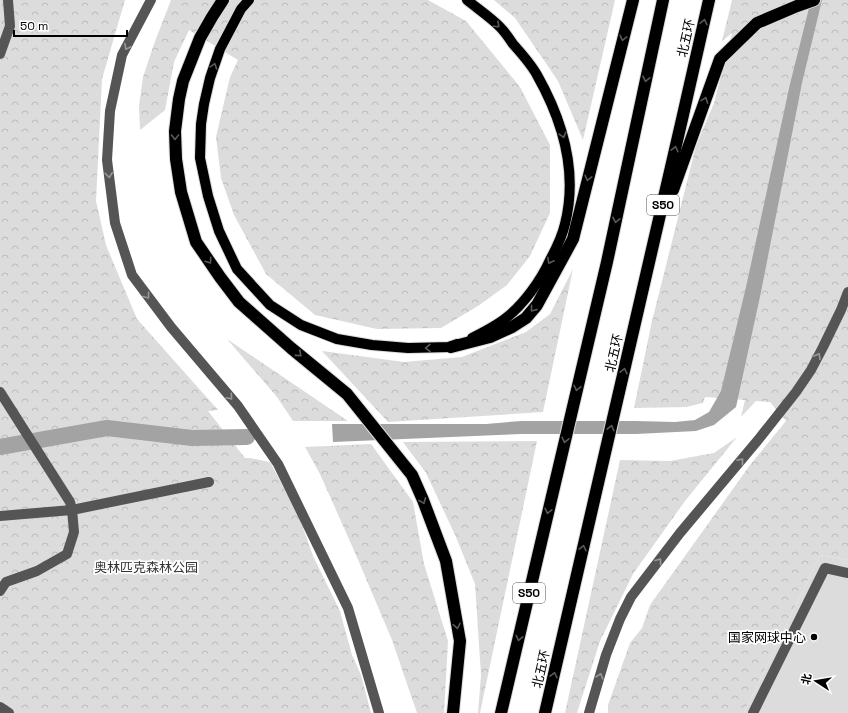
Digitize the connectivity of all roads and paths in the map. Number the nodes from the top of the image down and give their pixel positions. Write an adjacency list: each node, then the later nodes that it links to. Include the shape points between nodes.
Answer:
1 (8, 0): 10 (street, via 10,26)
2 (151, 0): 22 (street, one-way to 22, via 122,55 110,111 107,160 115,223 132,276 170,327 238,406 278,464 348,608)
3 (223, 0): 23 (highway, one-way to 23, via 200,38 183,81 175,131 181,192 196,242 239,302 347,394 412,475 446,562 460,642)
4 (249, 0): 13 (main road, one-way to 4, via 408,348 337,339 301,325 270,305 237,269 219,231 208,196 200,158 201,124 210,78 220,49 241,9)
5 (467, 0): 13 (main road, one-way to 13, via 500,27 537,74 564,136 570,181 569,205 559,242 540,280 523,301 506,318 485,332)
6 (633, 0): 13 (highway, one-way to 13, via 573,239 537,305 526,318 490,337)
7 (663, 0): 24 (highway, S50, one-way to 24, via 608,255)
8 (709, 0): 11 (highway, 北五环 / S50, one-way to 8)
9 (814, 0): 11 (highway, one-way to 9, via 720,59 757,23)
10 (0, 54)
11 (654, 242): 25 (highway, 北五环 / S50, one-way to 11)
12 (848, 292): 26 (street, one-way to 12, via 606,656 631,598 680,533 796,392 823,347)
13 (451, 347)
14 (0, 392): 16 (street)
15 (209, 482): 16 (street)
16 (71, 506): 17 (street); 19 (street, via 74,532 67,554 37,571 6,582)
17 (0, 516)
18 (848, 573): 27 (street, via 825,568)
19 (0, 591)
20 (0, 707): 21 (street)
21 (8, 713)
22 (379, 713)
23 (453, 713)
24 (501, 713)
25 (545, 713)
26 (589, 713)
27 (753, 713)

